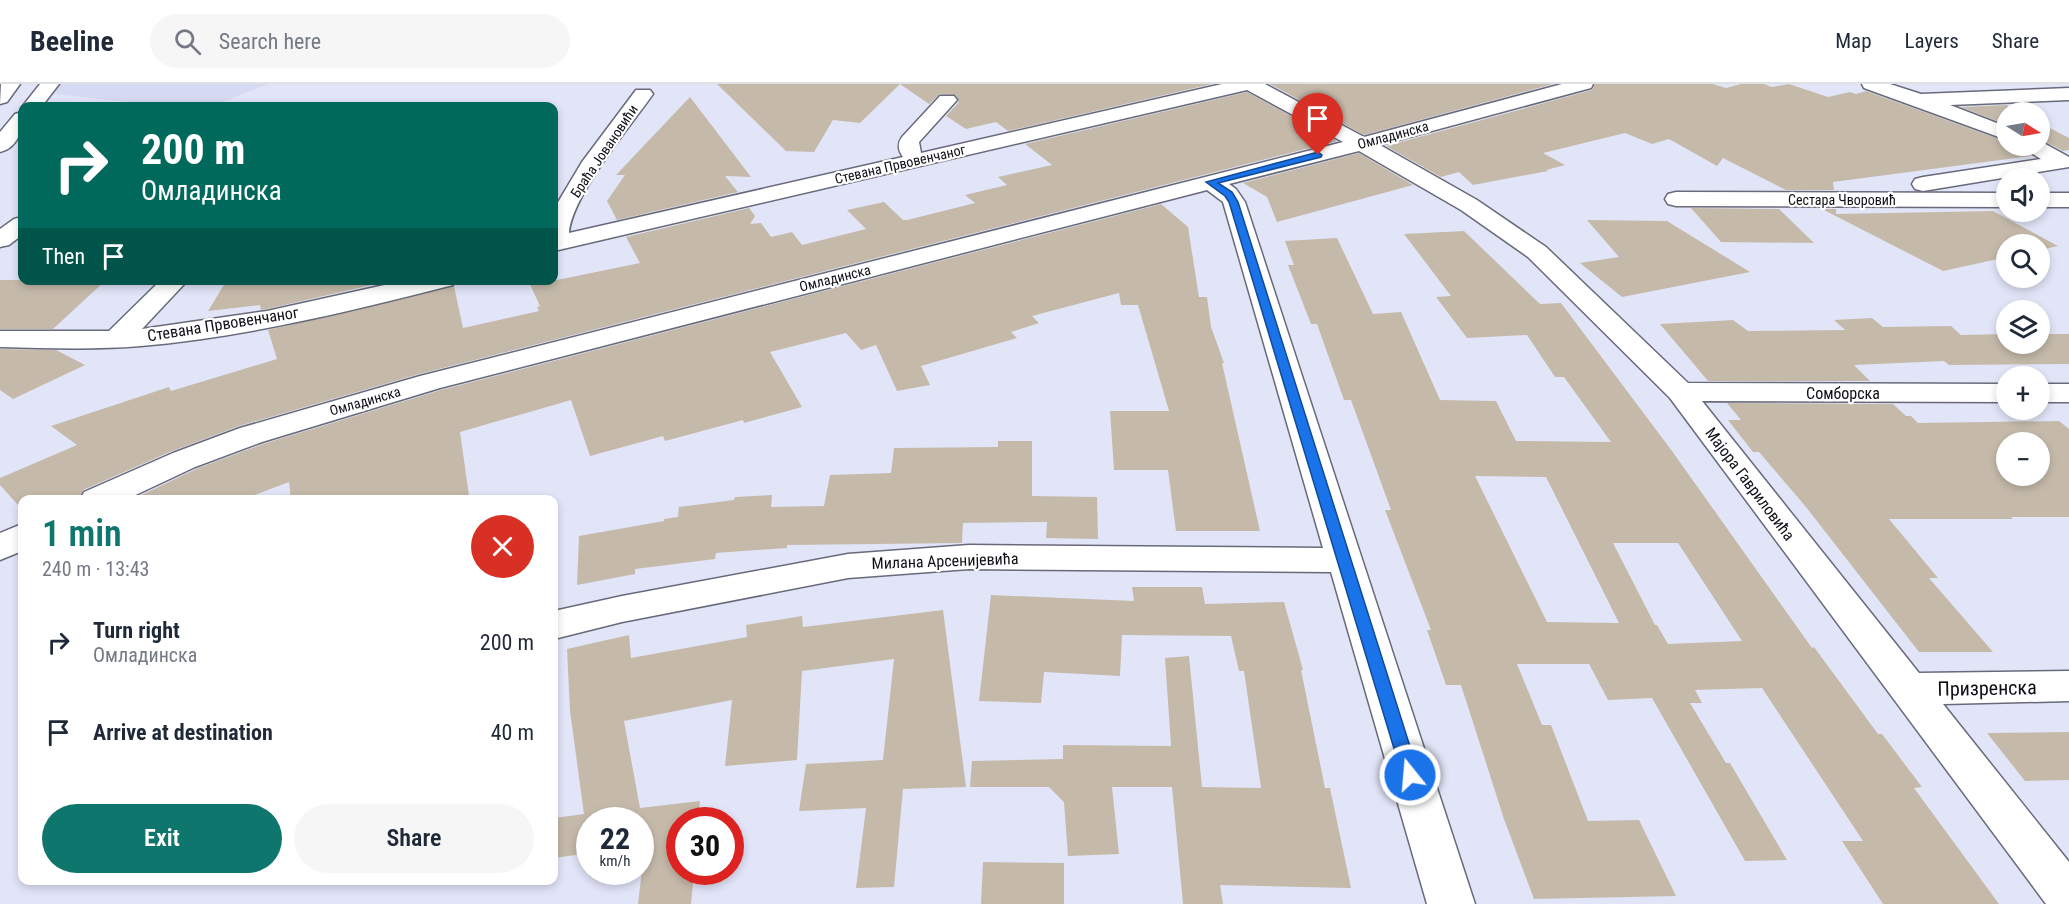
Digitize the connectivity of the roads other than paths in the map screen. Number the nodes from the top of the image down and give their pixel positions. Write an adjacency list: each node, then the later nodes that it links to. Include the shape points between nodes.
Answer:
1 (11, 84): 8 (street)
2 (50, 84): 11 (street)
3 (1249, 84): 14 (street, Мајора Гавриловића); 17 (street, Стевана Првовенчаног)
4 (1584, 84): 14 (street, Омладинска)
5 (1871, 84): 10 (street)
6 (643, 94): 24 (street, Браћа Јовановићи, via 588,170)
7 (2069, 94): 10 (street)
8 (0, 98)
9 (947, 100): 17 (street, via 909,141 909,151)
10 (1920, 100): 13 (street)
11 (35, 102)
12 (18, 123): 15 (street)
13 (1996, 130)
14 (1360, 144): 18 (street, Омладинска); 32 (street, Мајора Гавриловића, via 1495,221 1537,252)
15 (0, 146)
16 (2050, 155): 20 (street, via 2063,162 1910,186 1898,192)
17 (916, 161): 27 (street, Стевана Првовенчаног)
18 (1211, 182): 36 (street, Омладинска, via 419,386 251,435); 39 (street, via 1234,202)
19 (1676, 199): 20 (street, Сестара Чворовић)
20 (1900, 200): 21 (street, Сестара Чворовић)
21 (1996, 200)
22 (2050, 200): 23 (street)
23 (2069, 200)
24 (558, 224)
25 (18, 227): 26 (street)
26 (0, 240)
27 (558, 242)
28 (171, 285): 31 (street)
29 (420, 285): 31 (street, Стевана Првовенчаног, via 221,327)
30 (0, 339): 31 (street, Стевана Првовенчаног)
31 (117, 339)
32 (1680, 392): 33 (street, Сомборска); 42 (street, Мајора Гавриловића)
33 (1996, 393)
34 (2050, 393): 35 (street)
35 (2069, 393)
36 (107, 495)
37 (18, 538): 38 (street)
38 (0, 548)
39 (1343, 560): 40 (street, Милана Арсенијевића, via 916,559 848,566); 44 (street)
40 (558, 624)
41 (2069, 686): 42 (street, Призренска)
42 (1906, 689): 43 (street, Мајора Гавриловића)
43 (2069, 898)
44 (1451, 904)

